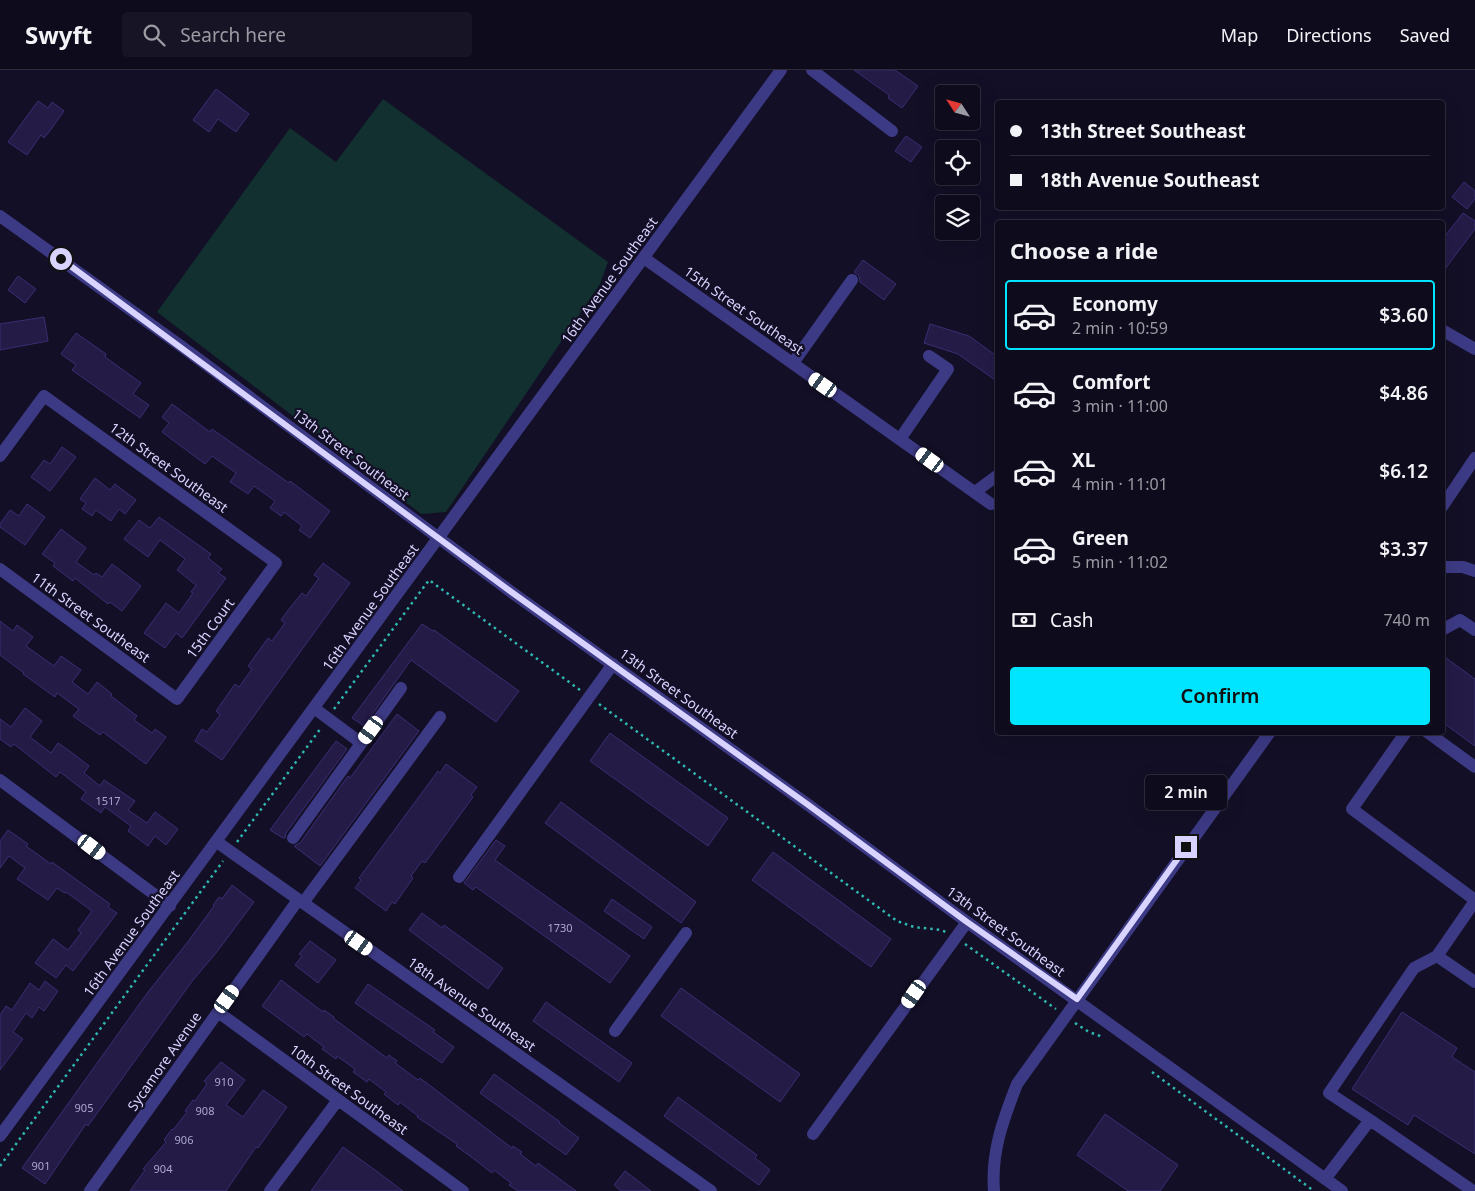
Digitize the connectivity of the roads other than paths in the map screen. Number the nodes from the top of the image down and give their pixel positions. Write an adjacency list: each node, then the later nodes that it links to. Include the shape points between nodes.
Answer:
1 (781, 70): 5 (street, 16th Avenue Southeast)
2 (812, 70): 3 (street)
3 (892, 131)
4 (0, 216): 18 (street, 13th Street Southeast)
5 (644, 258): 10 (street, 15th Street Southeast); 18 (street, 16th Avenue Southeast)
6 (852, 280): 10 (street)
7 (1445, 332): 8 (street)
8 (1475, 349)
9 (929, 356): 11 (street, via 948,368)
10 (793, 363): 11 (street, 15th Street Southeast)
11 (900, 439): 15 (street, 15th Street Southeast)
12 (0, 456): 19 (street, 12th Street Southeast, via 44,396)
13 (1475, 458): 16 (street)
14 (995, 477): 15 (street)
15 (975, 492): 17 (street, 15th Street Southeast)
16 (1445, 502)
17 (990, 504)
18 (439, 538): 25 (street, 13th Street Southeast); 28 (street, 16th Avenue Southeast)
19 (276, 563): 27 (street, 15th Court, via 177,699)
20 (1445, 566): 22 (street)
21 (0, 569): 27 (street, 11th Street Southeast)
22 (1475, 571)
23 (1445, 628): 24 (street, via 1460,620)
24 (1475, 630)
25 (613, 664): 38 (street); 42 (street, 13th Street Southeast)
26 (401, 688): 33 (street)
27 (165, 690)
28 (314, 708): 33 (street); 37 (street, 16th Avenue Southeast)
29 (440, 718): 40 (street, Sycamore Avenue)
30 (1268, 735): 46 (street)
31 (1404, 735): 39 (street, via 1352,809)
32 (1430, 735): 34 (street)
33 (361, 743): 36 (street)
34 (1475, 767)
35 (0, 780): 41 (street)
36 (293, 838)
37 (217, 842): 40 (street, 18th Avenue Southeast); 41 (street, 16th Avenue Southeast)
38 (459, 877)
39 (1475, 900): 44 (street)
40 (300, 902): 47 (street, Sycamore Avenue); 57 (street, 18th Avenue Southeast)
41 (170, 906): 52 (street, 16th Avenue Southeast)
42 (967, 922): 46 (street, 13th Street Southeast); 51 (street)
43 (686, 933): 48 (street)
44 (1437, 956): 45 (street); 50 (street, via 1414,968 1329,1092)
45 (1475, 982)
46 (1077, 999): 53 (street, 13th Street Southeast); 58 (street, via 1017,1084 1002,1121 995,1155)
47 (218, 1012): 49 (street, 10th Street Southeast); 55 (street, Sycamore Avenue)
48 (615, 1031)
49 (338, 1100): 54 (street, 10th Street Southeast); 56 (street)
50 (1370, 1120): 53 (street); 60 (street)
51 (813, 1134)
52 (0, 1136)
53 (1325, 1179): 59 (street, 13th Street Southeast)
54 (458, 1190)
55 (90, 1191)
56 (270, 1191)
57 (711, 1191)
58 (994, 1191)
59 (1342, 1191)
60 (1473, 1191)

